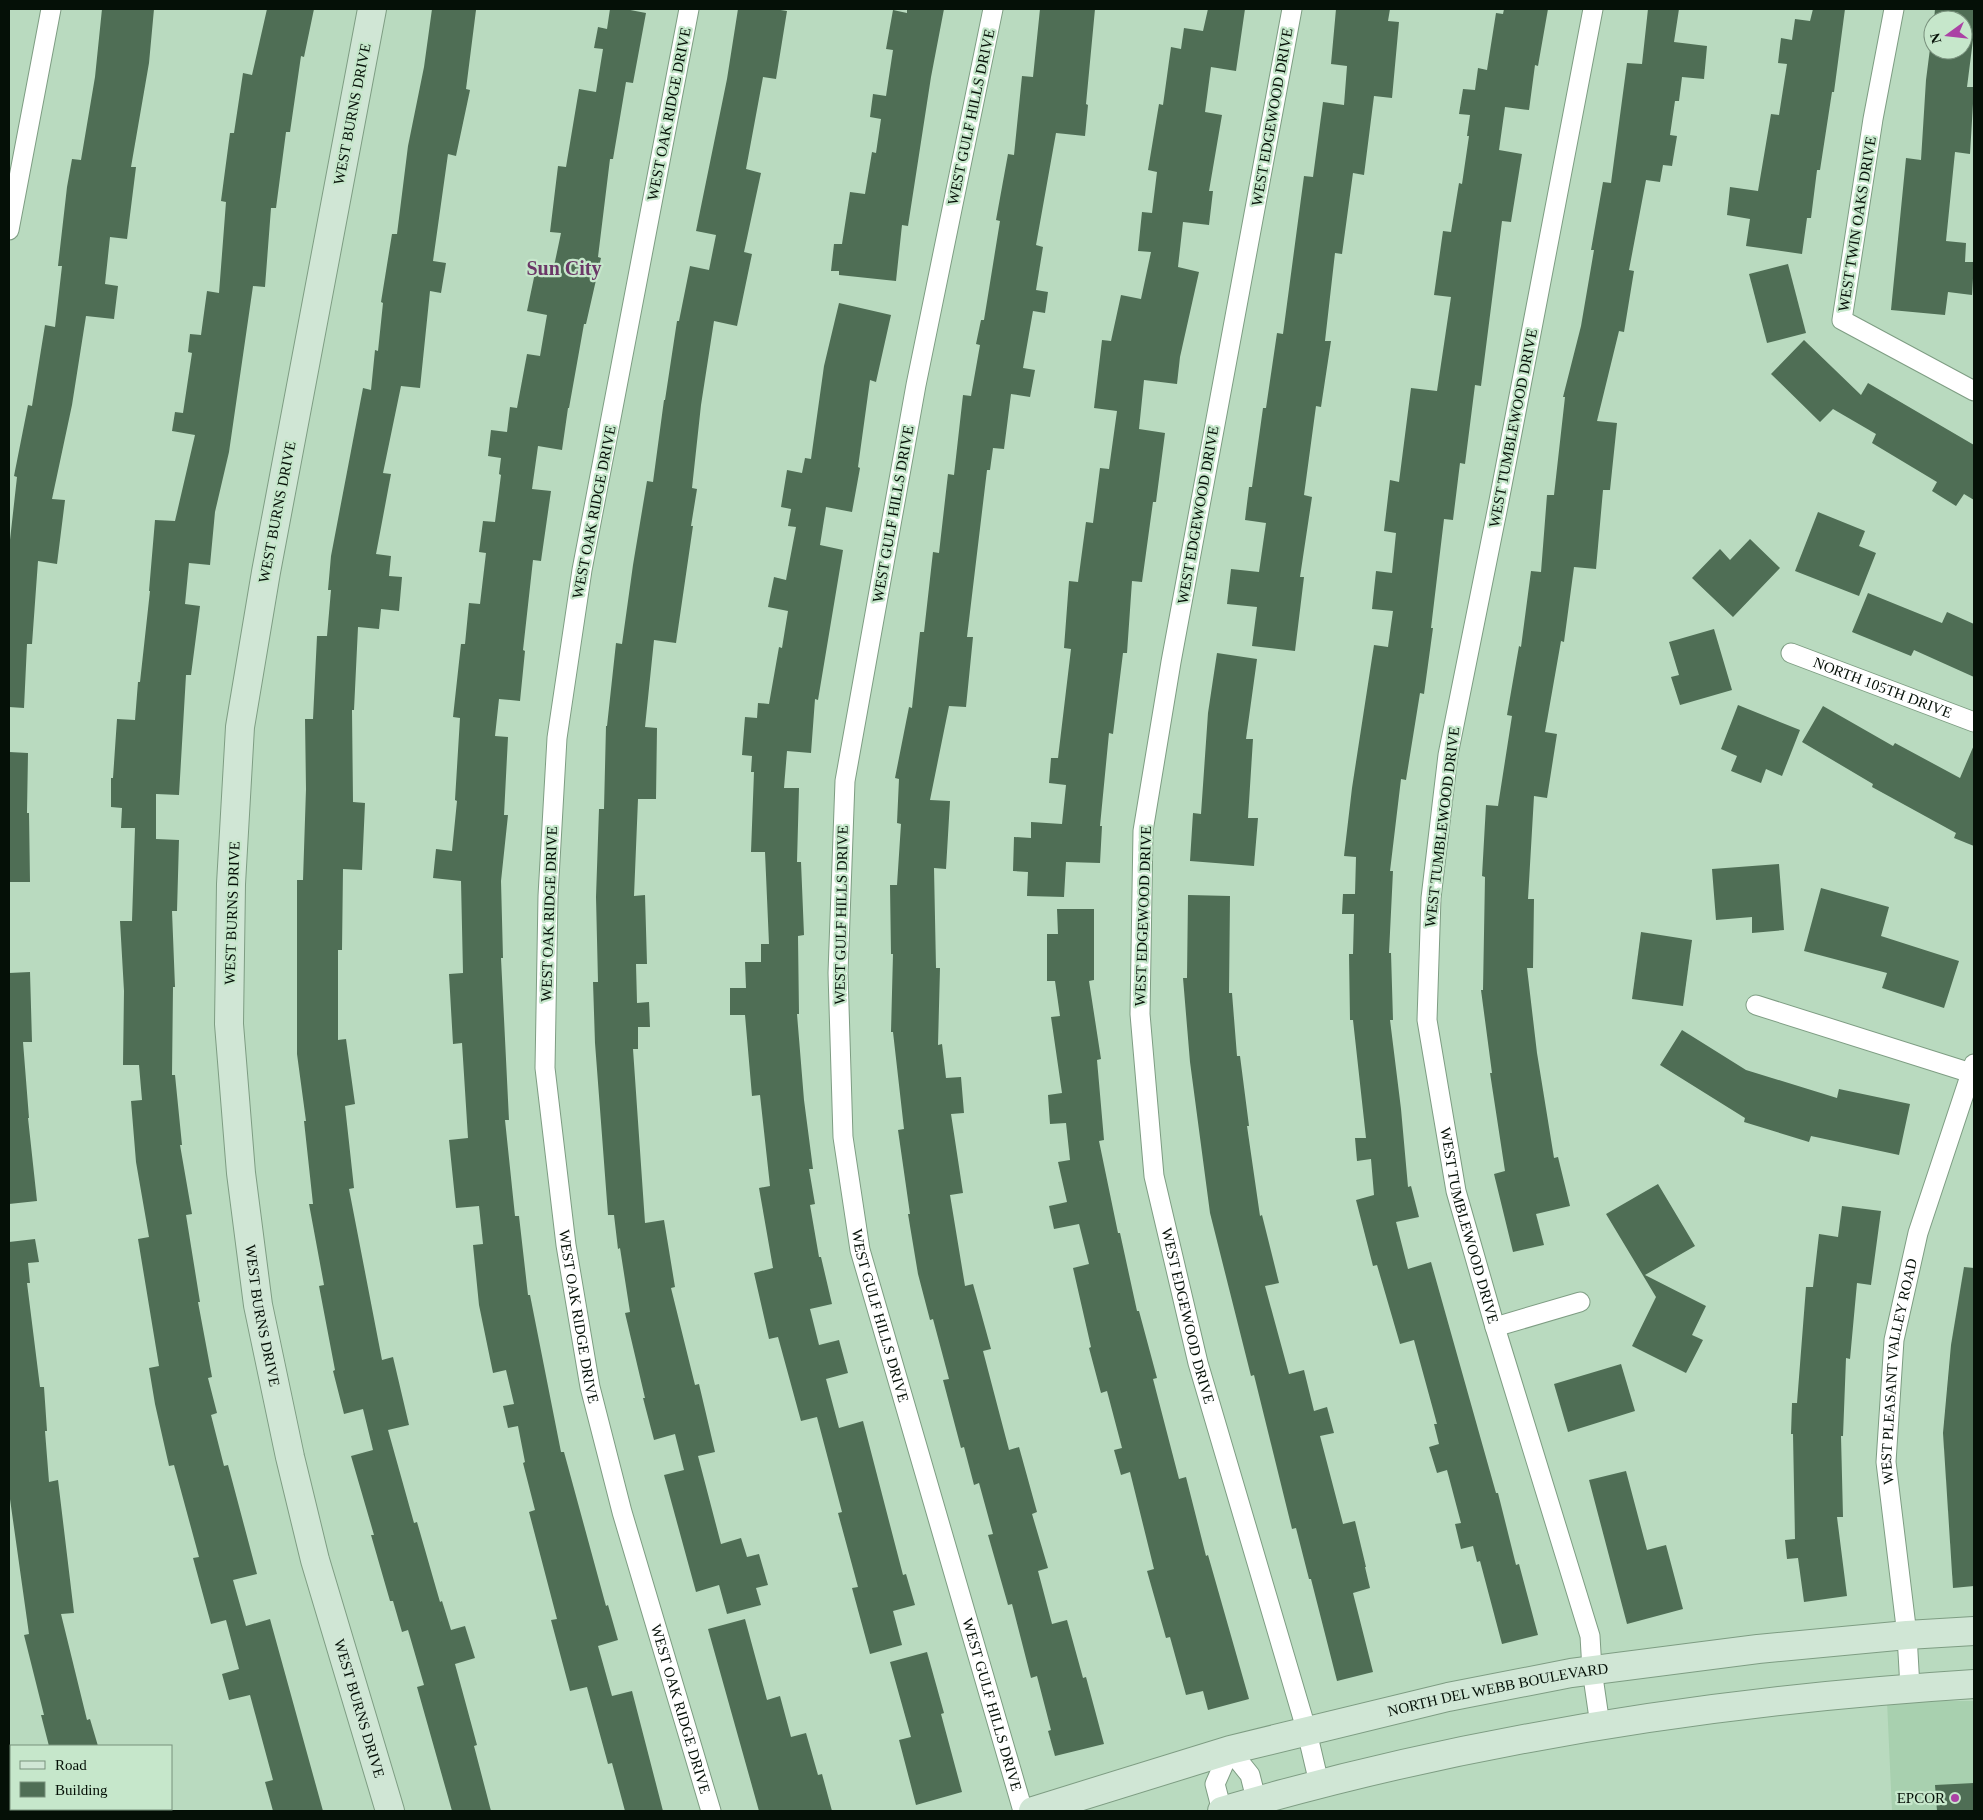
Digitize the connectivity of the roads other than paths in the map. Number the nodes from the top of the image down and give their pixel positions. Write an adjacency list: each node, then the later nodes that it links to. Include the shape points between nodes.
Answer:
1 (51, 9): 8 (street)
2 (372, 9): 26 (street, WEST BURNS DRIVE, via 240,727 231,884 229,1024 240,1173 258,1305 315,1560)
3 (689, 9): 27 (street, WEST OAK RIDGE DRIVE, via 582,570 556,738 548,896 545,1068 566,1245 590,1387 622,1512)
4 (994, 9): 28 (street, WEST GULF HILLS DRIVE, via 916,385 846,782 838,974 843,1137 860,1250)
5 (1292, 9): 22 (street, WEST EDGEWOOD DRIVE, via 1171,662 1143,831 1140,1014 1154,1176 1198,1362)
6 (1593, 9): 15 (street, WEST TUMBLEWOOD DRIVE, via 1448,755 1431,898 1427,1020 1456,1191)
7 (1894, 9): 9 (street, WEST TWIN OAKS DRIVE, via 1873,119 1842,320)
8 (9, 230)
9 (1974, 391)
10 (1791, 653): 11 (street, NORTH 105TH DRIVE)
11 (1974, 722)
12 (1756, 1005): 13 (street)
13 (1973, 1069): 17 (street, WEST PLEASANT VALLEY ROAD, via 1918,1233 1894,1340 1886,1462)
14 (1580, 1302): 15 (street)
15 (1495, 1327): 18 (street, WEST TUMBLEWOOD DRIVE, via 1590,1636)
16 (1974, 1631): 17 (street, NORTH DEL WEBB BOULEVARD)
17 (1907, 1635): 18 (street, NORTH DEL WEBB BOULEVARD, via 1758,1648); 20 (street, WEST PLEASANT VALLEY ROAD)
18 (1592, 1670): 21 (street, WEST TUMBLEWOOD DRIVE); 22 (street, NORTH DEL WEBB BOULEVARD, via 1448,1697)
19 (1974, 1684): 20 (street)
20 (1910, 1688): 21 (street)
21 (1600, 1725): 24 (street)
22 (1307, 1732): 23 (street, NORTH DEL WEBB BOULEVARD); 24 (street, WEST EDGEWOOD DRIVE)
23 (1230, 1750): 25 (street, via 1250,1775); 29 (street, NORTH DEL WEBB BOULEVARD); 30 (street, via 1215,1784)
24 (1319, 1783): 25 (street)
25 (1257, 1806): 30 (street)
26 (390, 1811)
27 (712, 1811)
28 (1023, 1811)
29 (1033, 1811)
30 (1222, 1811)

